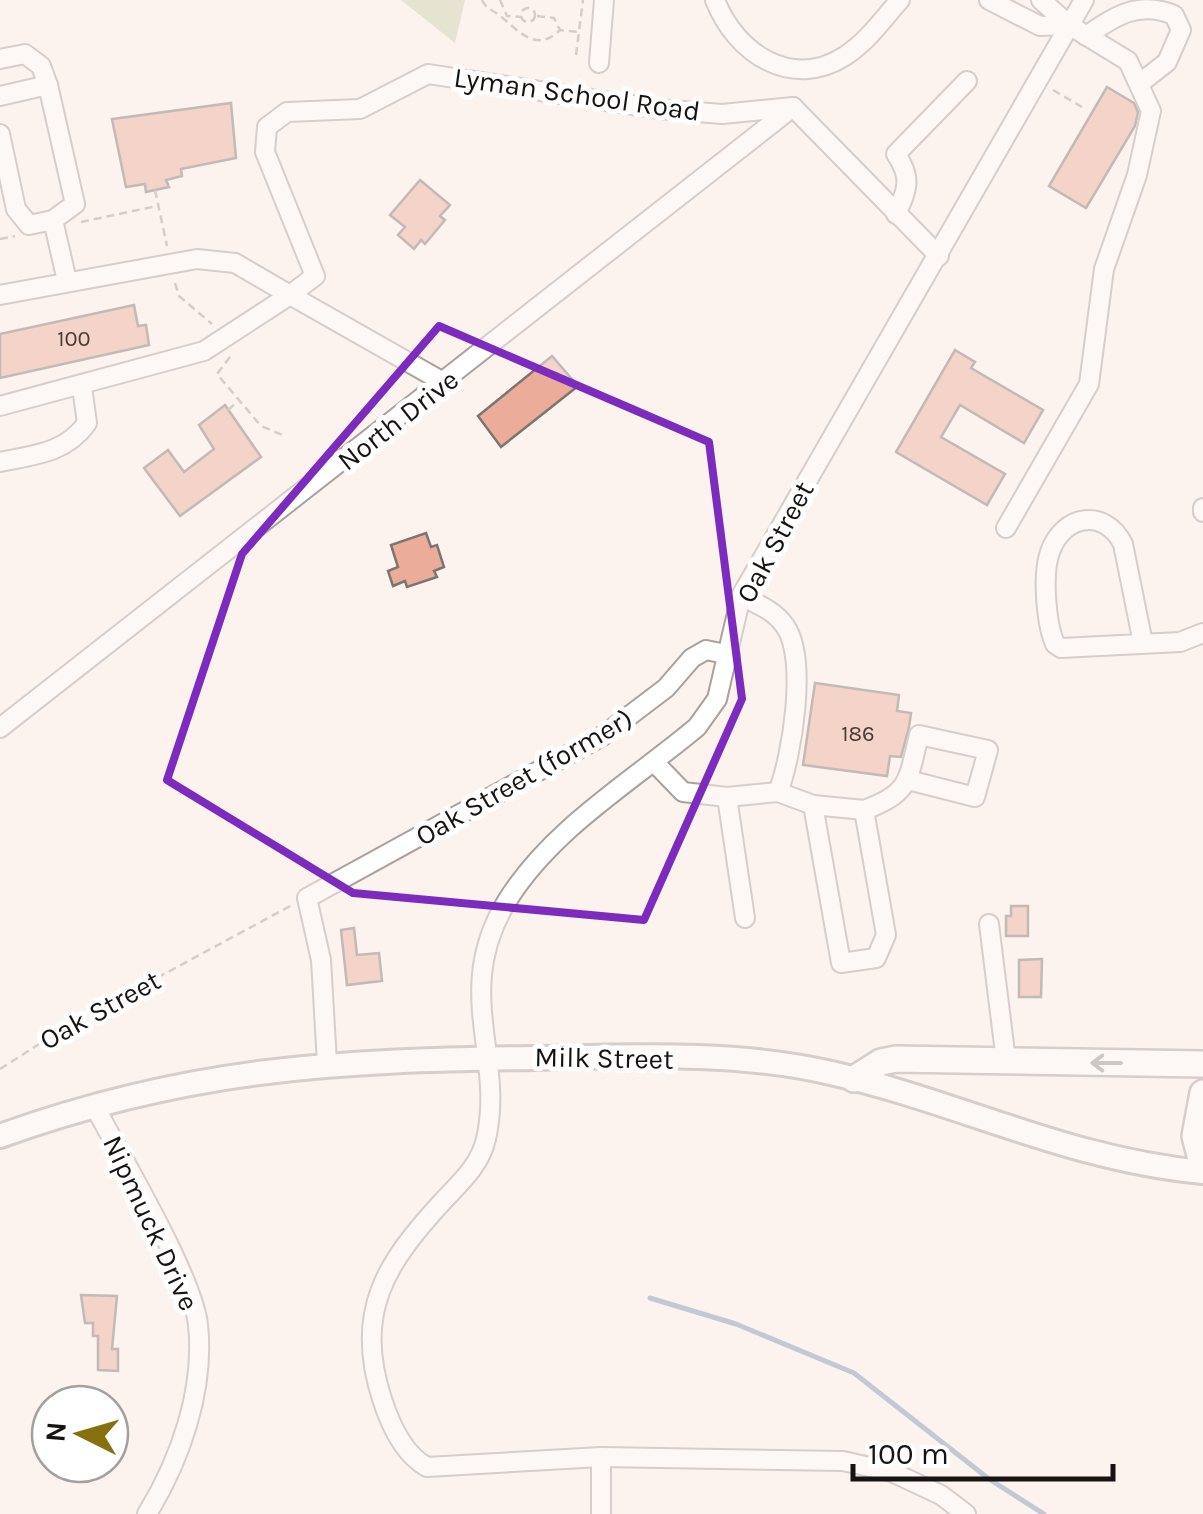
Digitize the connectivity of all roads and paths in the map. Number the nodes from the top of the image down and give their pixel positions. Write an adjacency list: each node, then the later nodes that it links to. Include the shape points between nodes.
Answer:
1 (482, 0): 13 (path, via 532,40)
2 (500, 0): 11 (path, via 507,16)
3 (583, 0): 14 (path)
4 (604, 0): 18 (street)
5 (715, 0): 6 (street, via 744,46 765,62 802,72 869,38)
6 (900, 0)
7 (989, 0): 12 (street, via 1040,26)
8 (1041, 0): 12 (street)
9 (1084, 0): 12 (street, Oak Street)
10 (535, 16): 11 (path, via 527,22); 11 (path, via 528,8); 13 (path, via 554,18)
11 (521, 17)
12 (1069, 25): 15 (street); 19 (street, Oak Street)
13 (560, 30): 14 (path)
14 (579, 32): 16 (path)
15 (1086, 36): 21 (street, via 1128,61); 21 (street, via 1120,12 1142,7 1174,14 1181,30 1166,62)
16 (576, 54)
17 (0, 59): 22 (street, via 26,54 41,66)
18 (600, 62)
19 (1037, 80): 25 (path); 30 (street, Oak Street)
20 (967, 81): 28 (street, via 896,154 907,170 908,188)
21 (1139, 84): 44 (street, via 1151,111 1138,176 1104,269 1089,384)
22 (48, 85): 23 (street); 29 (street, via 75,204)
23 (0, 96)
24 (793, 107): 28 (street); 35 (street, Lyman School Road, via 722,114 674,110 428,74 360,109 287,112 267,127 264,152 314,276); 37 (street, North Drive)
25 (1082, 107)
26 (0, 134): 29 (street, via 16,209 29,225)
27 (155, 190): 31 (path)
28 (896, 214): 30 (street)
29 (53, 220): 33 (street)
30 (939, 256): 45 (street, Oak Street)
31 (170, 261): 33 (street); 35 (street, via 235,263)
32 (184, 276): 36 (path, via 174,278 179,296 211,323)
33 (67, 282): 34 (street)
34 (0, 295)
35 (290, 295): 36 (street); 37 (street)
36 (220, 341): 38 (street); 39 (path, via 232,360 217,374)
37 (445, 382): 49 (street, North Drive)
38 (82, 386): 40 (street); 43 (street, via 87,423 76,439)
39 (238, 402): 41 (path); 42 (path, via 262,426)
40 (0, 406)
41 (228, 410)
42 (285, 436)
43 (0, 462)
44 (1006, 528)
45 (741, 596): 48 (street, Oak Street); 52 (street, via 773,612 794,642 796,688)
46 (1203, 633): 47 (street, via 1180,642)
47 (1143, 642): 47 (street, via 1055,644 1048,558 1062,530 1075,521 1102,520 1116,529)
48 (730, 655): 50 (street, Oak Street, via 716,700 698,727); 56 (street, Oak Street (former), via 706,650 692,658 666,688 604,735)
49 (0, 728)
50 (655, 763): 53 (street, via 683,792); 59 (street, Oak Street, via 542,856 505,904 482,966)
51 (908, 780): 51 (street, via 918,735 988,750 975,797); 55 (street, via 891,800)
52 (778, 792): 53 (street); 54 (street)
53 (727, 797): 57 (street)
54 (813, 806): 55 (street); 55 (street, via 840,964 876,958 886,935)
55 (864, 810)
56 (307, 898): 61 (street, via 320,960); 63 (path, Oak Street)
57 (745, 918)
58 (989, 924): 60 (street)
59 (484, 1056): 61 (main road, Milk Street); 64 (main road, Milk Street, via 733,1061); 69 (street, Oak Street, via 485,1144 470,1172 383,1278 372,1322 374,1370 400,1438 427,1466)
60 (1006, 1061): 62 (highway, one-way to 60); 64 (highway, via 896,1059)
61 (328, 1063): 66 (main road, Milk Street, via 212,1077)
62 (1203, 1064)
63 (0, 1069)
64 (854, 1078): 68 (main road, Milk Street, via 1092,1155)
65 (1203, 1093): 68 (highway, via 1195,1136)
66 (94, 1105): 67 (main road, Milk Street); 70 (street, Nipmuck Drive, via 198,1322 188,1424)
67 (0, 1136)
68 (1203, 1170)
69 (601, 1458): 71 (street); 72 (street, Oak Street, via 843,1461 922,1484)
70 (147, 1514)
71 (601, 1514)
72 (966, 1514)

